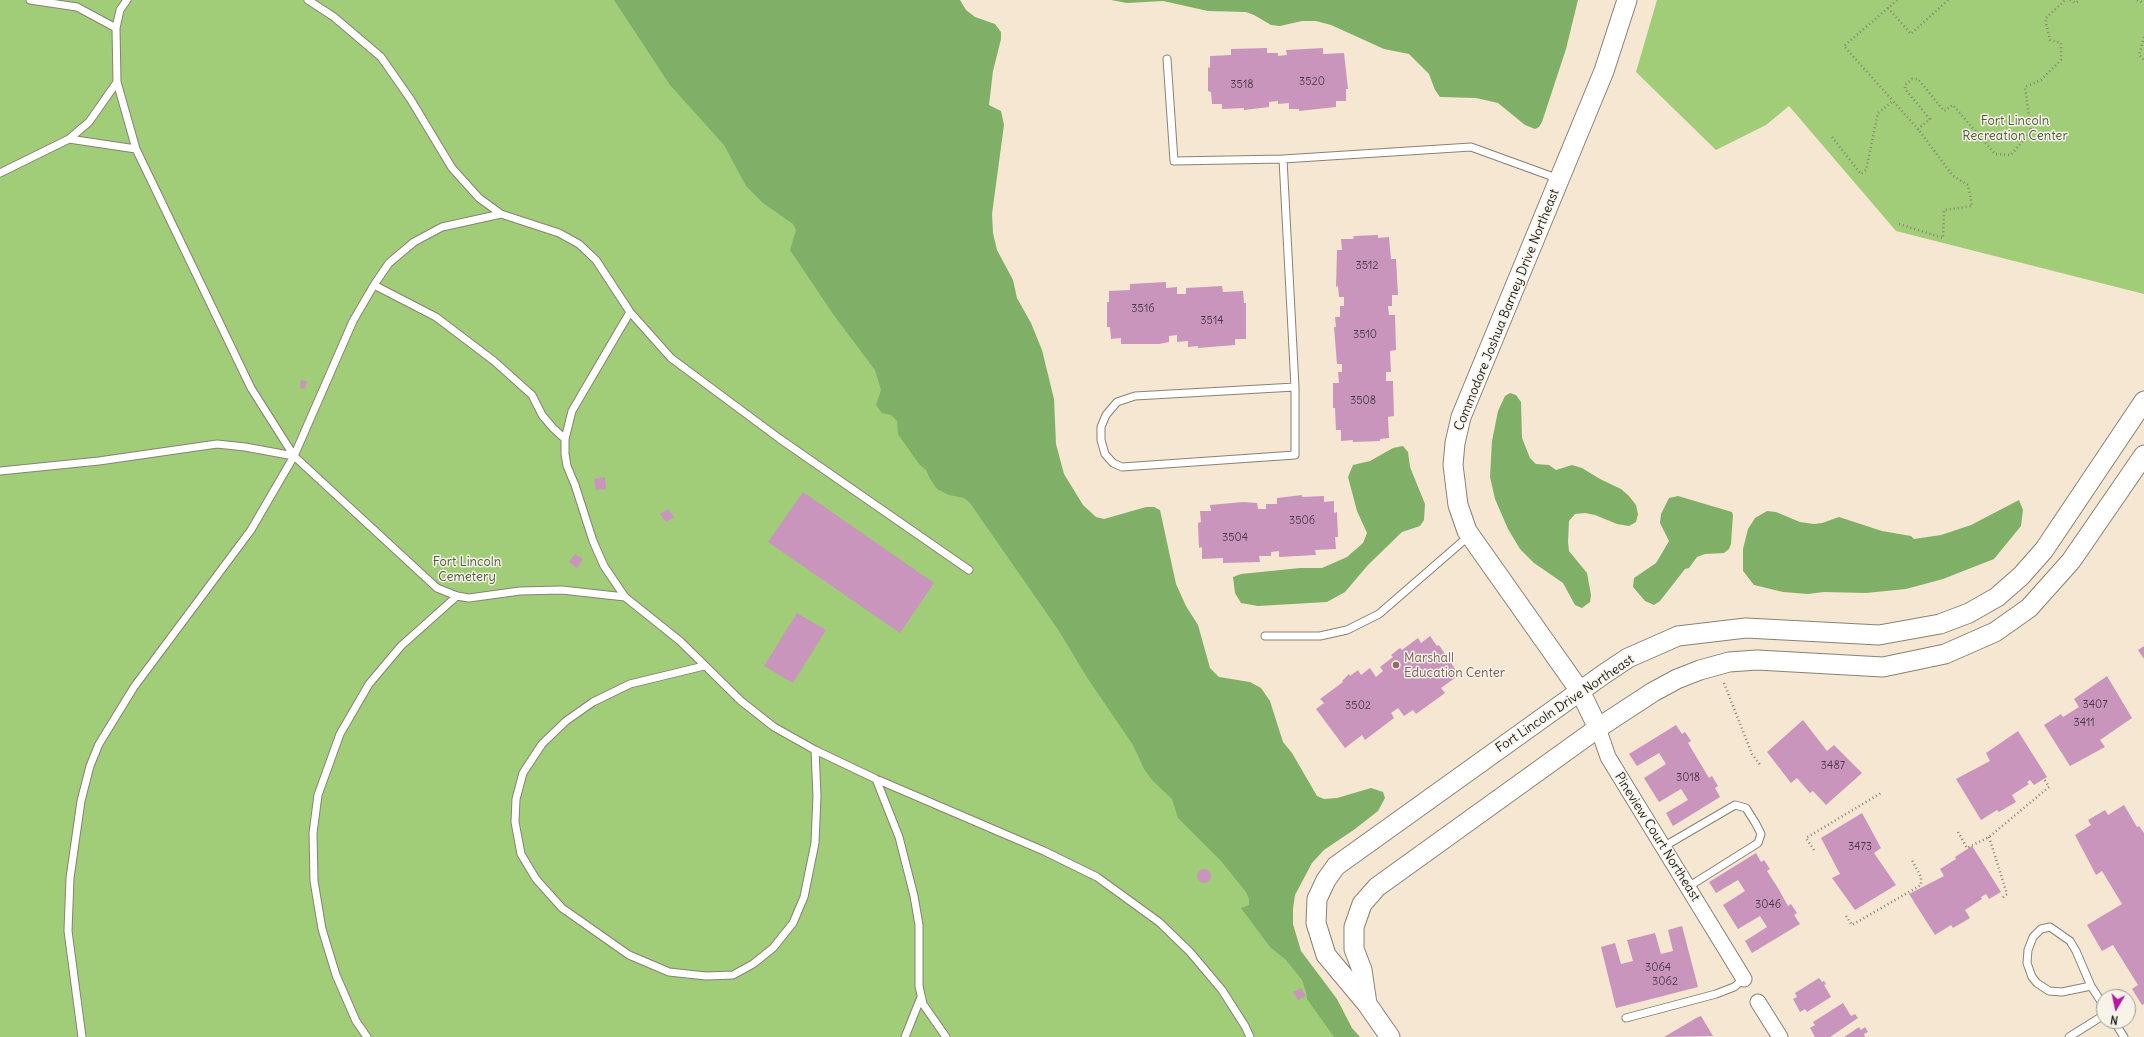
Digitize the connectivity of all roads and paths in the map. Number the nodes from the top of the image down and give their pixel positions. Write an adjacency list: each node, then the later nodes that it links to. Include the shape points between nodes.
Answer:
1 (30, 0): 13 (lane, via 76,7)
2 (127, 0): 13 (lane, via 120,10)
3 (308, 0): 26 (lane, via 334,17 381,57 411,100 452,168 479,198)
4 (1627, 0): 25 (street, Commodore Joshua Barney Drive Northeast, via 1604,71)
5 (1897, 0): 12 (path)
6 (1948, 0): 12 (path, via 1911,34)
7 (2065, 0): 19 (path, via 2046,20 2050,40 2061,43 2061,60 2041,80 2026,87 2031,131 2010,155 1995,154 1953,105 1944,111 1918,79 1912,79 1905,85 1905,89 1930,119)
8 (2070, 0): 9 (path, via 2076,3)
9 (2079, 0)
10 (2137, 0): 11 (path)
11 (2144, 3)
12 (1888, 8): 18 (path, via 1844,46)
13 (116, 28): 17 (lane)
14 (2144, 37): 16 (path, via 2139,55)
15 (1167, 60): 23 (lane, via 1174,160)
16 (2144, 60)
17 (117, 82): 21 (lane, via 89,122); 22 (lane)
18 (1893, 101): 19 (path); 20 (path, via 1878,113 1866,170 1861,174)
19 (1918, 129): 27 (path, via 1953,176 1968,185 1972,206 1944,210 1943,238)
20 (1832, 137)
21 (69, 139): 22 (lane); 24 (lane)
22 (136, 149): 34 (lane, via 251,388)
23 (1283, 159): 25 (lane, via 1471,147); 30 (lane)
24 (0, 173)
25 (1559, 179): 36 (street, Commodore Joshua Barney Drive Northeast, via 1458,427 1454,480 1458,505)
26 (501, 214): 28 (lane, via 442,227 414,242 389,263); 29 (lane, via 559,233 579,244 596,260)
27 (1899, 224)
28 (374, 285): 32 (lane, via 436,317 494,361 532,395 542,415); 34 (lane, via 353,321)
29 (630, 312): 32 (lane, via 572,411); 37 (lane, via 671,358 786,443)
30 (1295, 386): 30 (lane, via 1295,455 1122,467 1113,463 1105,454 1101,427 1106,415 1117,402 1135,396)
31 (2144, 401): 43 (street, Fort Lincoln Drive Northeast, via 2044,550 2021,576 1997,597 1969,614 1940,624 1879,634 1746,628 1678,636 1628,658)
32 (566, 439): 39 (lane, via 567,466 594,541 604,566)
33 (2144, 455): 44 (street, Fort Lincoln Drive Northeast, via 2071,561 2029,608 1995,632 1945,654 1883,667 1757,660 1729,662 1677,679)
34 (294, 456): 35 (lane, via 217,444 99,461); 38 (lane, via 437,588); 66 (lane, via 251,530 134,687 99,744 90,766 81,801 70,878 69,923)
35 (0, 471)
36 (1470, 535): 40 (lane, via 1379,614 1347,630 1320,636); 43 (street, Commodore Joshua Barney Drive Northeast)
37 (969, 570)
38 (457, 596): 39 (lane, via 469,598 520,591 562,590); 67 (lane, via 401,646 369,684 340,734 318,795 313,833 314,881 322,929 336,975 356,1021)
39 (625, 597): 41 (lane, via 680,641)
40 (1265, 636)
41 (704, 666): 45 (lane, via 741,702 768,723); 45 (lane, via 630,684 593,702 566,721 542,744 523,773 516,799 515,822 521,854 536,879 562,908 629,955 670,972 706,976 733,975 753,964 773,948 793,924 804,898 815,843)
42 (1724, 681): 46 (path, via 1752,754)
43 (1580, 691): 44 (street, Pineview Court Northeast); 63 (street, Fort Lincoln Drive Northeast, via 1336,866 1326,880 1317,899 1316,923 1326,955)
44 (1598, 728): 52 (street, Pineview Court Northeast, via 1608,757); 63 (street, Fort Lincoln Drive Northeast, via 1378,887 1362,904 1354,928 1354,949 1362,970)
45 (815, 750): 48 (lane)
46 (1761, 766)
47 (2044, 778): 51 (path, via 2049,787)
48 (876, 779): 61 (lane, via 899,837 914,896 919,925); 70 (lane, via 1044,851 1097,877 1159,922 1190,952 1222,990)
49 (1881, 793): 53 (path, via 1806,838)
50 (1958, 832): 51 (path, via 1967,848)
51 (1989, 837): 56 (path, via 2007,894)
52 (1662, 846): 55 (street, Pineview Court Northeast); 55 (lane, via 1730,806 1746,808 1760,834 1758,843)
53 (1814, 850)
54 (1912, 860): 57 (path, via 1922,877 1920,884 1852,925)
55 (1688, 887): 58 (street, Pineview Court Northeast)
56 (2000, 899)
57 (1846, 916)
58 (1744, 979): 64 (lane, via 1734,987 1716,994)
59 (2091, 986): 59 (lane, via 2062,992 2049,991 2037,983 2027,964 2033,937 2041,929 2050,928 2070,941); 60 (lane)
60 (2096, 994)
61 (921, 996): 68 (lane); 69 (lane, via 933,1021)
62 (1758, 1002): 72 (street)
63 (1367, 1004): 71 (street, Fort Lincoln Drive Northeast)
64 (1626, 1018)
65 (2096, 1019): 73 (lane)
66 (82, 1037)
67 (367, 1037)
68 (905, 1037)
69 (946, 1037)
70 (1250, 1037)
71 (1390, 1037)
72 (1780, 1037)
73 (2069, 1037)

